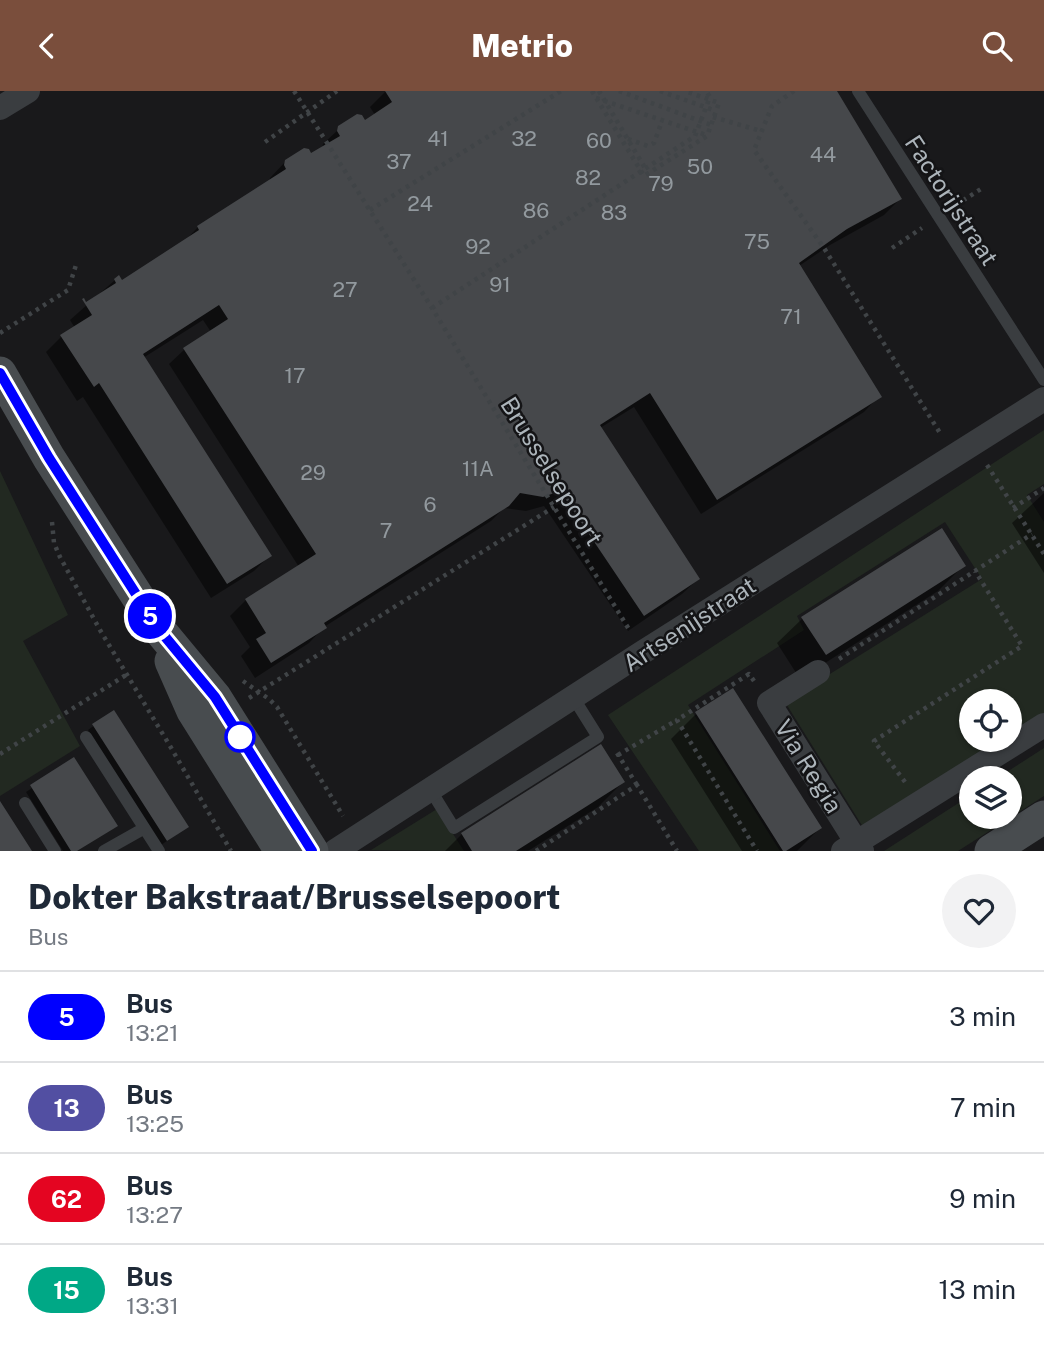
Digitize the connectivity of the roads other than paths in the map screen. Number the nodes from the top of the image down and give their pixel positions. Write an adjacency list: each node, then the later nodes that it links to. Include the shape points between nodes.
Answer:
1 (28, 91): 3 (street)
2 (858, 91): 5 (lane, Factorijstraat)
3 (0, 108)
4 (0, 373): 7 (street)
5 (1044, 380)
6 (1044, 399): 9 (street, Artsenijstraat, via 643,652 606,665)
7 (157, 627): 20 (street, via 193,711); 21 (street, via 215,697)
8 (818, 672): 16 (street, Via Regia, via 769,703)
9 (573, 697): 12 (street, Artsenijstraat); 12 (lane, via 597,737 454,828)
10 (1044, 725): 16 (street, Via Regia)
11 (86, 737): 15 (lane)
12 (430, 789): 22 (street, Artsenijstraat)
13 (25, 803): 17 (lane)
14 (1044, 817): 23 (street)
15 (143, 829): 18 (lane); 19 (lane)
16 (853, 848)
17 (55, 851)
18 (104, 851)
19 (159, 851)
20 (281, 851)
21 (312, 851)
22 (335, 851)
23 (991, 851)

